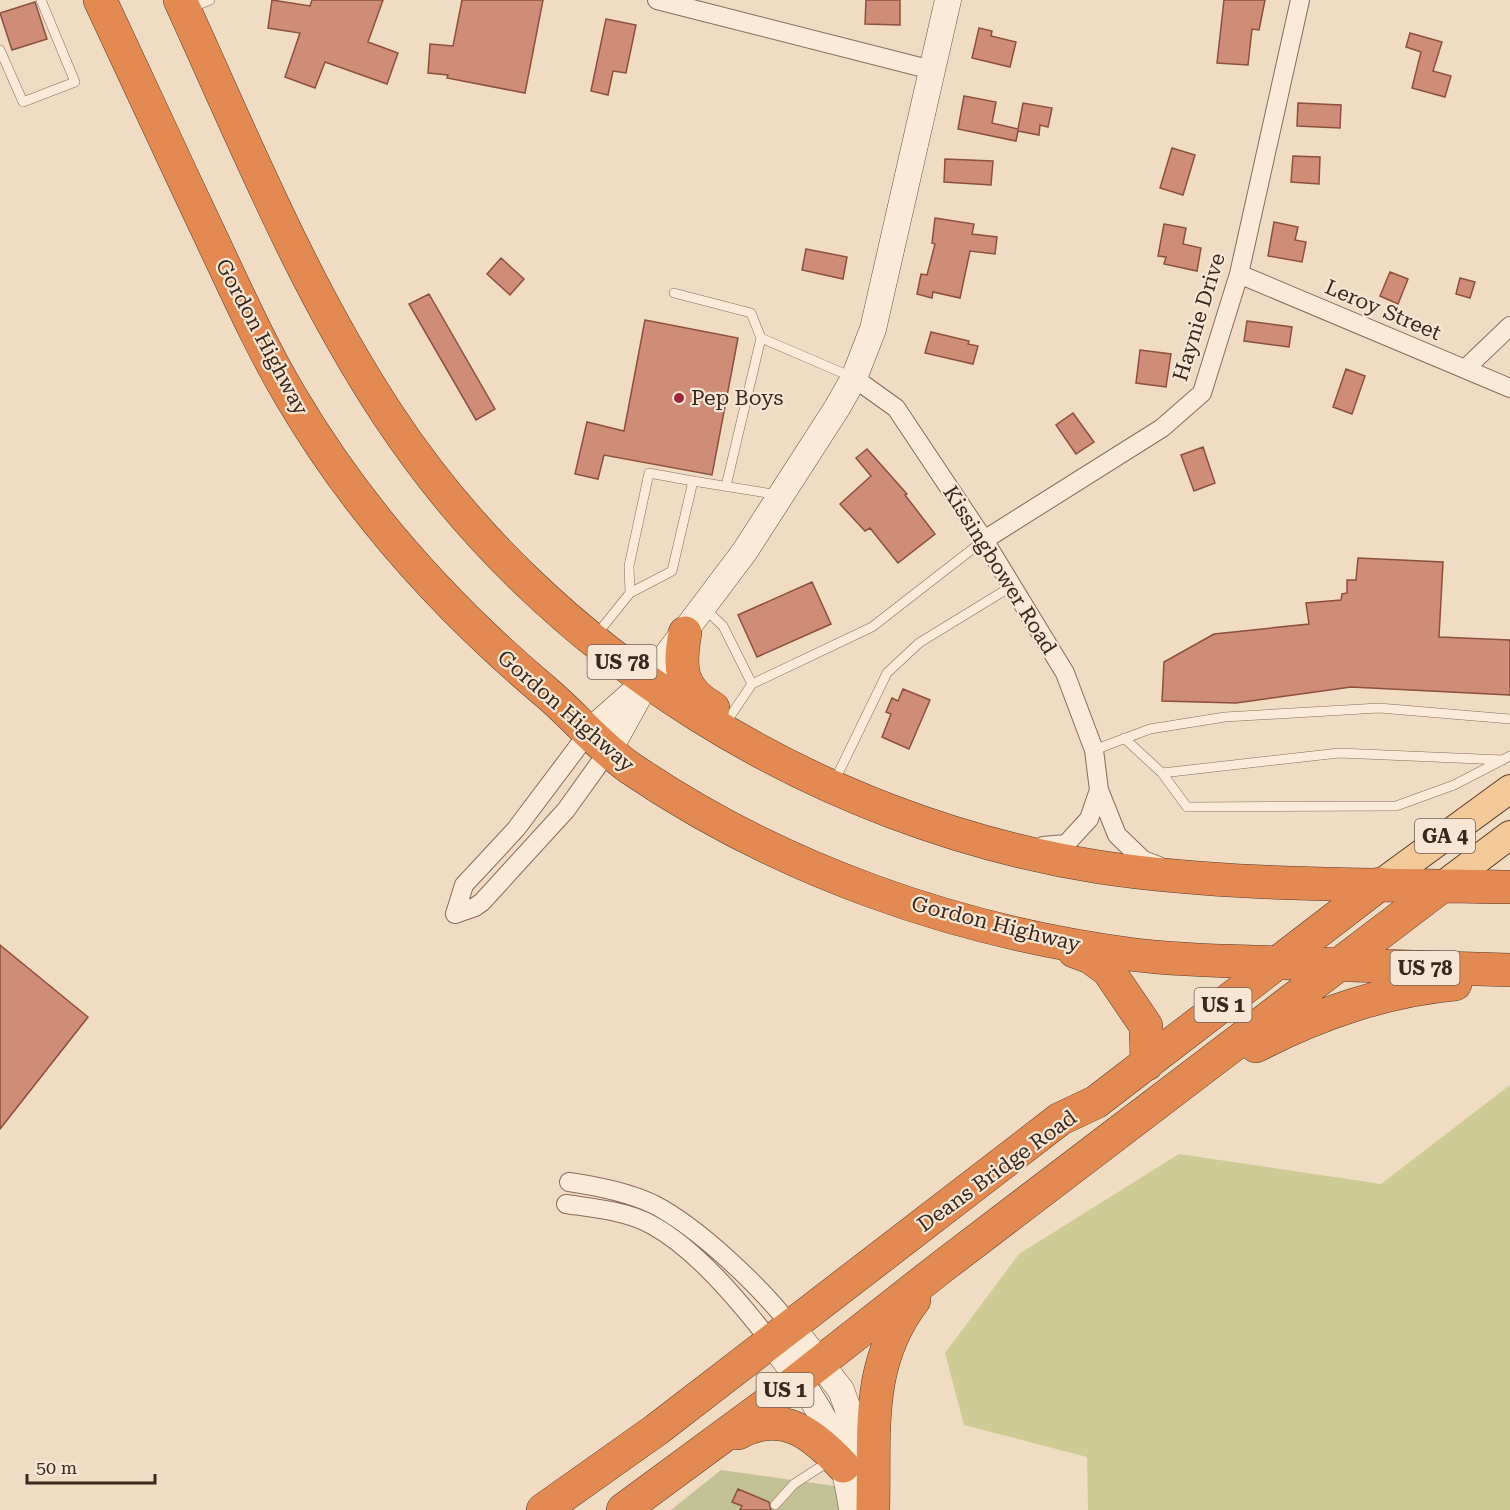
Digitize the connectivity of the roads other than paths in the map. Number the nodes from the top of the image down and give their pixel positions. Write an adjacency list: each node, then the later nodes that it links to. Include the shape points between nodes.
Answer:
1 (41, 0): 7 (lane, via 75,82 22,102)
2 (100, 0): 29 (highway, Gordon Highway / US 78, via 246,314 313,431 358,497 436,590 504,658)
3 (657, 0): 8 (street)
4 (948, 0): 8 (street)
5 (1300, 0): 9 (street, Haynie Drive)
6 (192, 3): 23 (highway, US 78, via 316,292 388,416 484,536)
7 (0, 50)
8 (932, 70): 14 (street, via 873,329)
9 (1239, 274): 13 (street, Leroy Street); 19 (street, Haynie Drive, via 1202,393 1162,428)
10 (674, 293): 12 (lane, via 751,313)
11 (1510, 326): 13 (street)
12 (760, 338): 14 (lane); 17 (lane)
13 (1465, 369): 15 (street, Leroy Street)
14 (854, 378): 18 (street); 19 (street, Kissingbower Road, via 896,408)
15 (1510, 388)
16 (693, 481): 17 (lane); 21 (lane, via 672,571); 21 (lane, via 649,473 629,566)
17 (726, 486): 18 (lane)
18 (781, 495): 22 (street)
19 (984, 540): 20 (street, Kissingbower Road); 25 (lane, via 872,627)
20 (1012, 586): 30 (street, Kissingbower Road, via 1065,673); 33 (lane, via 919,643 887,673)
21 (630, 593): 23 (lane)
22 (694, 620): 24 (street); 25 (lane, via 723,626); 26 (highway, via 680,662 688,684 703,703)
23 (593, 639): 24 (highway, US 78)
24 (648, 680): 29 (street); 33 (highway, US 78, via 723,730)
25 (752, 684): 26 (lane)
26 (729, 718): 33 (highway)
27 (1510, 719): 28 (lane, via 1378,708 1225,717 1150,729)
28 (1124, 738): 30 (lane); 32 (lane)
29 (599, 741): 29 (street, via 566,810 482,902 455,914 464,885); 42 (highway, Gordon Highway / US 78, via 626,766 680,799 799,861 872,891 952,917)
30 (1094, 750): 35 (street, Kissingbower Road)
31 (1508, 759): 32 (lane, via 1339,753); 32 (lane, via 1454,785 1396,806 1187,807)
32 (1161, 773)
33 (832, 787): 37 (highway, US 78, via 927,824)
34 (1510, 789): 39 (main road, Deans Bridge Road / GA 4)
35 (1099, 790): 37 (street, Kissingbower Road, via 1089,819 1066,844); 38 (street, Kissingbower Road, via 1117,835 1143,860)
36 (1510, 835): 40 (main road, Deans Bridge Road / GA 4)
37 (1006, 847): 38 (highway, US 78, via 1097,866)
38 (1189, 877): 39 (highway, US 78)
39 (1380, 884): 40 (highway); 43 (highway, Deans Bridge Road / US 1)
40 (1442, 886): 41 (highway); 44 (highway, Deans Bridge Road / GA 4)
41 (1510, 888)
42 (1050, 941): 43 (highway, Gordon Highway / US 78, via 1141,955); 47 (highway, via 1090,957 1108,970 1146,1026)
43 (1278, 962): 44 (highway, Gordon Highway / US 78); 47 (highway, Deans Bridge Road / US 1)
44 (1341, 965): 45 (highway, Gordon Highway / US 78); 48 (highway, Deans Bridge Road / GA 4)
45 (1510, 970)
46 (1510, 979): 48 (highway, US 1, via 1427,986 1338,1011 1271,1038)
47 (1147, 1064): 52 (highway, Deans Bridge Road / US 1, via 1096,1102 1060,1119)
48 (1183, 1084): 51 (highway, Deans Bridge Road / US 1)
49 (569, 1182): 52 (street, via 628,1195 675,1218 746,1277)
50 (566, 1204): 52 (street, via 651,1224 694,1258 750,1316)
51 (938, 1270): 53 (highway, Deans Bridge Road / US 1); 55 (highway, via 896,1326)
52 (781, 1334): 53 (street); 58 (highway, Deans Bridge Road / US 1)
53 (810, 1371): 54 (highway, Deans Bridge Road / US 1); 55 (street, via 814,1399)
54 (707, 1449): 55 (highway, via 752,1426 774,1423); 59 (highway, Deans Bridge Road / US 1)
55 (851, 1453): 56 (lane, via 794,1484); 57 (highway)
56 (775, 1505)
57 (866, 1509)
58 (543, 1510)
59 (623, 1510)

